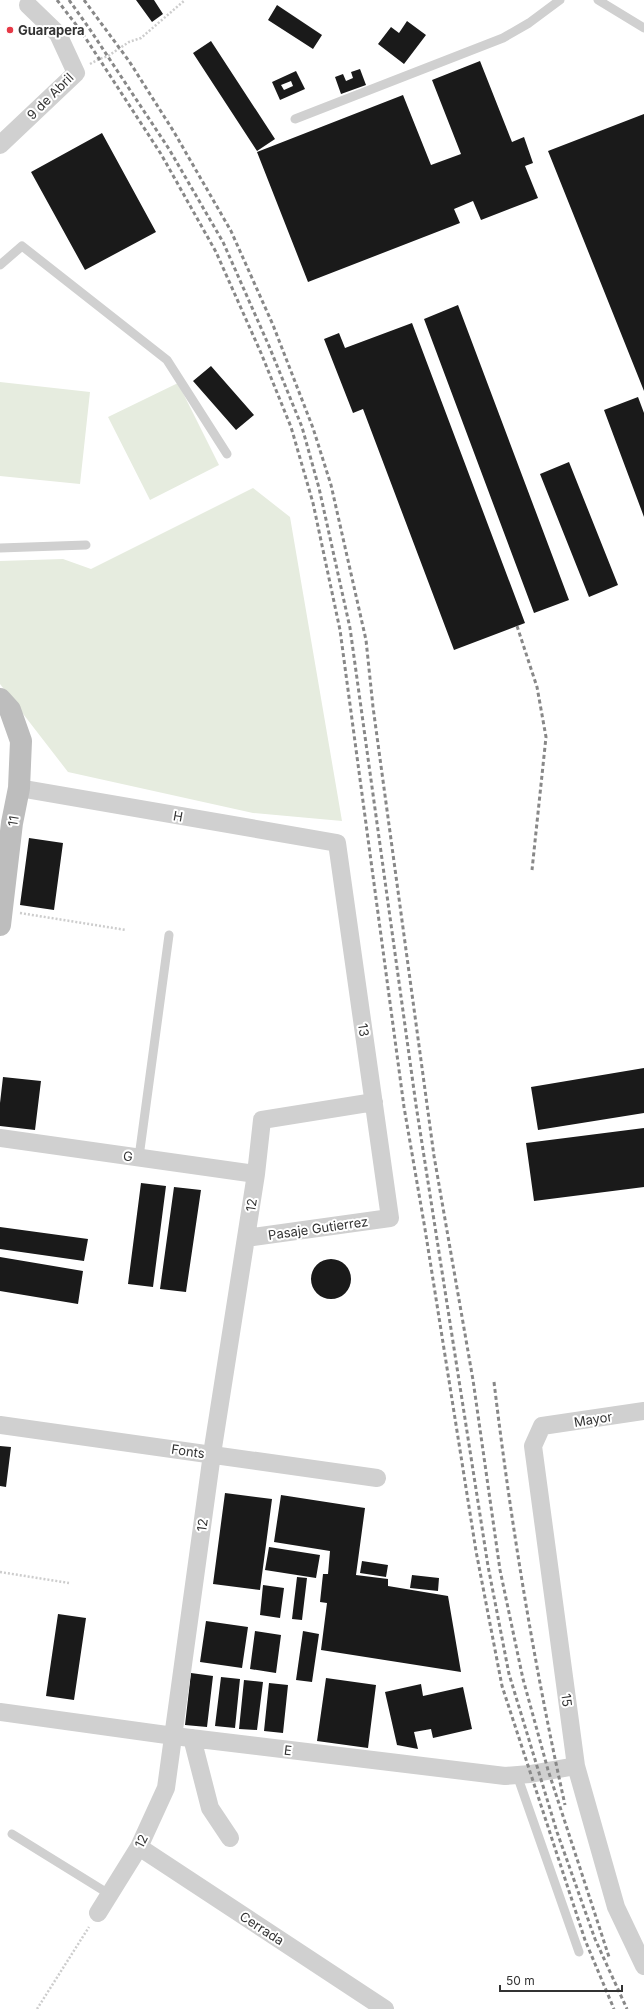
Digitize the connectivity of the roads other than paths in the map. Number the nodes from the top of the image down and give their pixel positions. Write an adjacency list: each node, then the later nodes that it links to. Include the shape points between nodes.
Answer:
1 (560, 0): 5 (lane, via 503,38)
2 (598, 0): 4 (lane)
3 (28, 5): 6 (street, 9 de Abril, via 58,34 76,73)
4 (644, 28)
5 (295, 119)
6 (0, 145)
7 (0, 265): 8 (lane, via 22,246 167,360)
8 (227, 454)
9 (86, 545): 10 (lane)
10 (0, 548)
11 (0, 699): 12 (street, 11, via 10,710 21,741)
12 (19, 788): 13 (street, 11); 14 (street, H)
13 (6, 829): 15 (street, 11)
14 (337, 843): 17 (street, 13)
15 (1, 918)
16 (169, 935): 19 (lane)
17 (374, 1102): 20 (street, 12, via 262,1120); 21 (street, 13)
18 (0, 1138): 19 (street, G)
19 (139, 1157): 20 (street, G)
20 (256, 1174): 22 (street, 12)
21 (390, 1218): 22 (street, Pasaje Gutierrez)
22 (246, 1238): 26 (street, 12)
23 (644, 1411): 25 (street, Mayor)
24 (0, 1425): 26 (street, Fonts)
25 (542, 1426): 31 (street, 15, via 533,1446)
26 (212, 1454): 27 (street, Fonts); 29 (street, 12)
27 (377, 1478)
28 (0, 1712): 29 (street, E)
29 (174, 1736): 30 (street, E); 35 (street, 12, via 166,1788)
30 (192, 1738): 32 (street, E, via 505,1776); 34 (street, via 210,1808)
31 (576, 1766): 32 (street, E); 39 (street, 15, via 616,1907)
32 (517, 1775): 38 (lane)
33 (12, 1834): 36 (lane)
34 (230, 1838)
35 (139, 1847): 36 (street, 12); 40 (street, Cerrada)
36 (110, 1894): 37 (street, 12)
37 (98, 1913)
38 (579, 1952)
39 (644, 1966)
40 (386, 2009)

